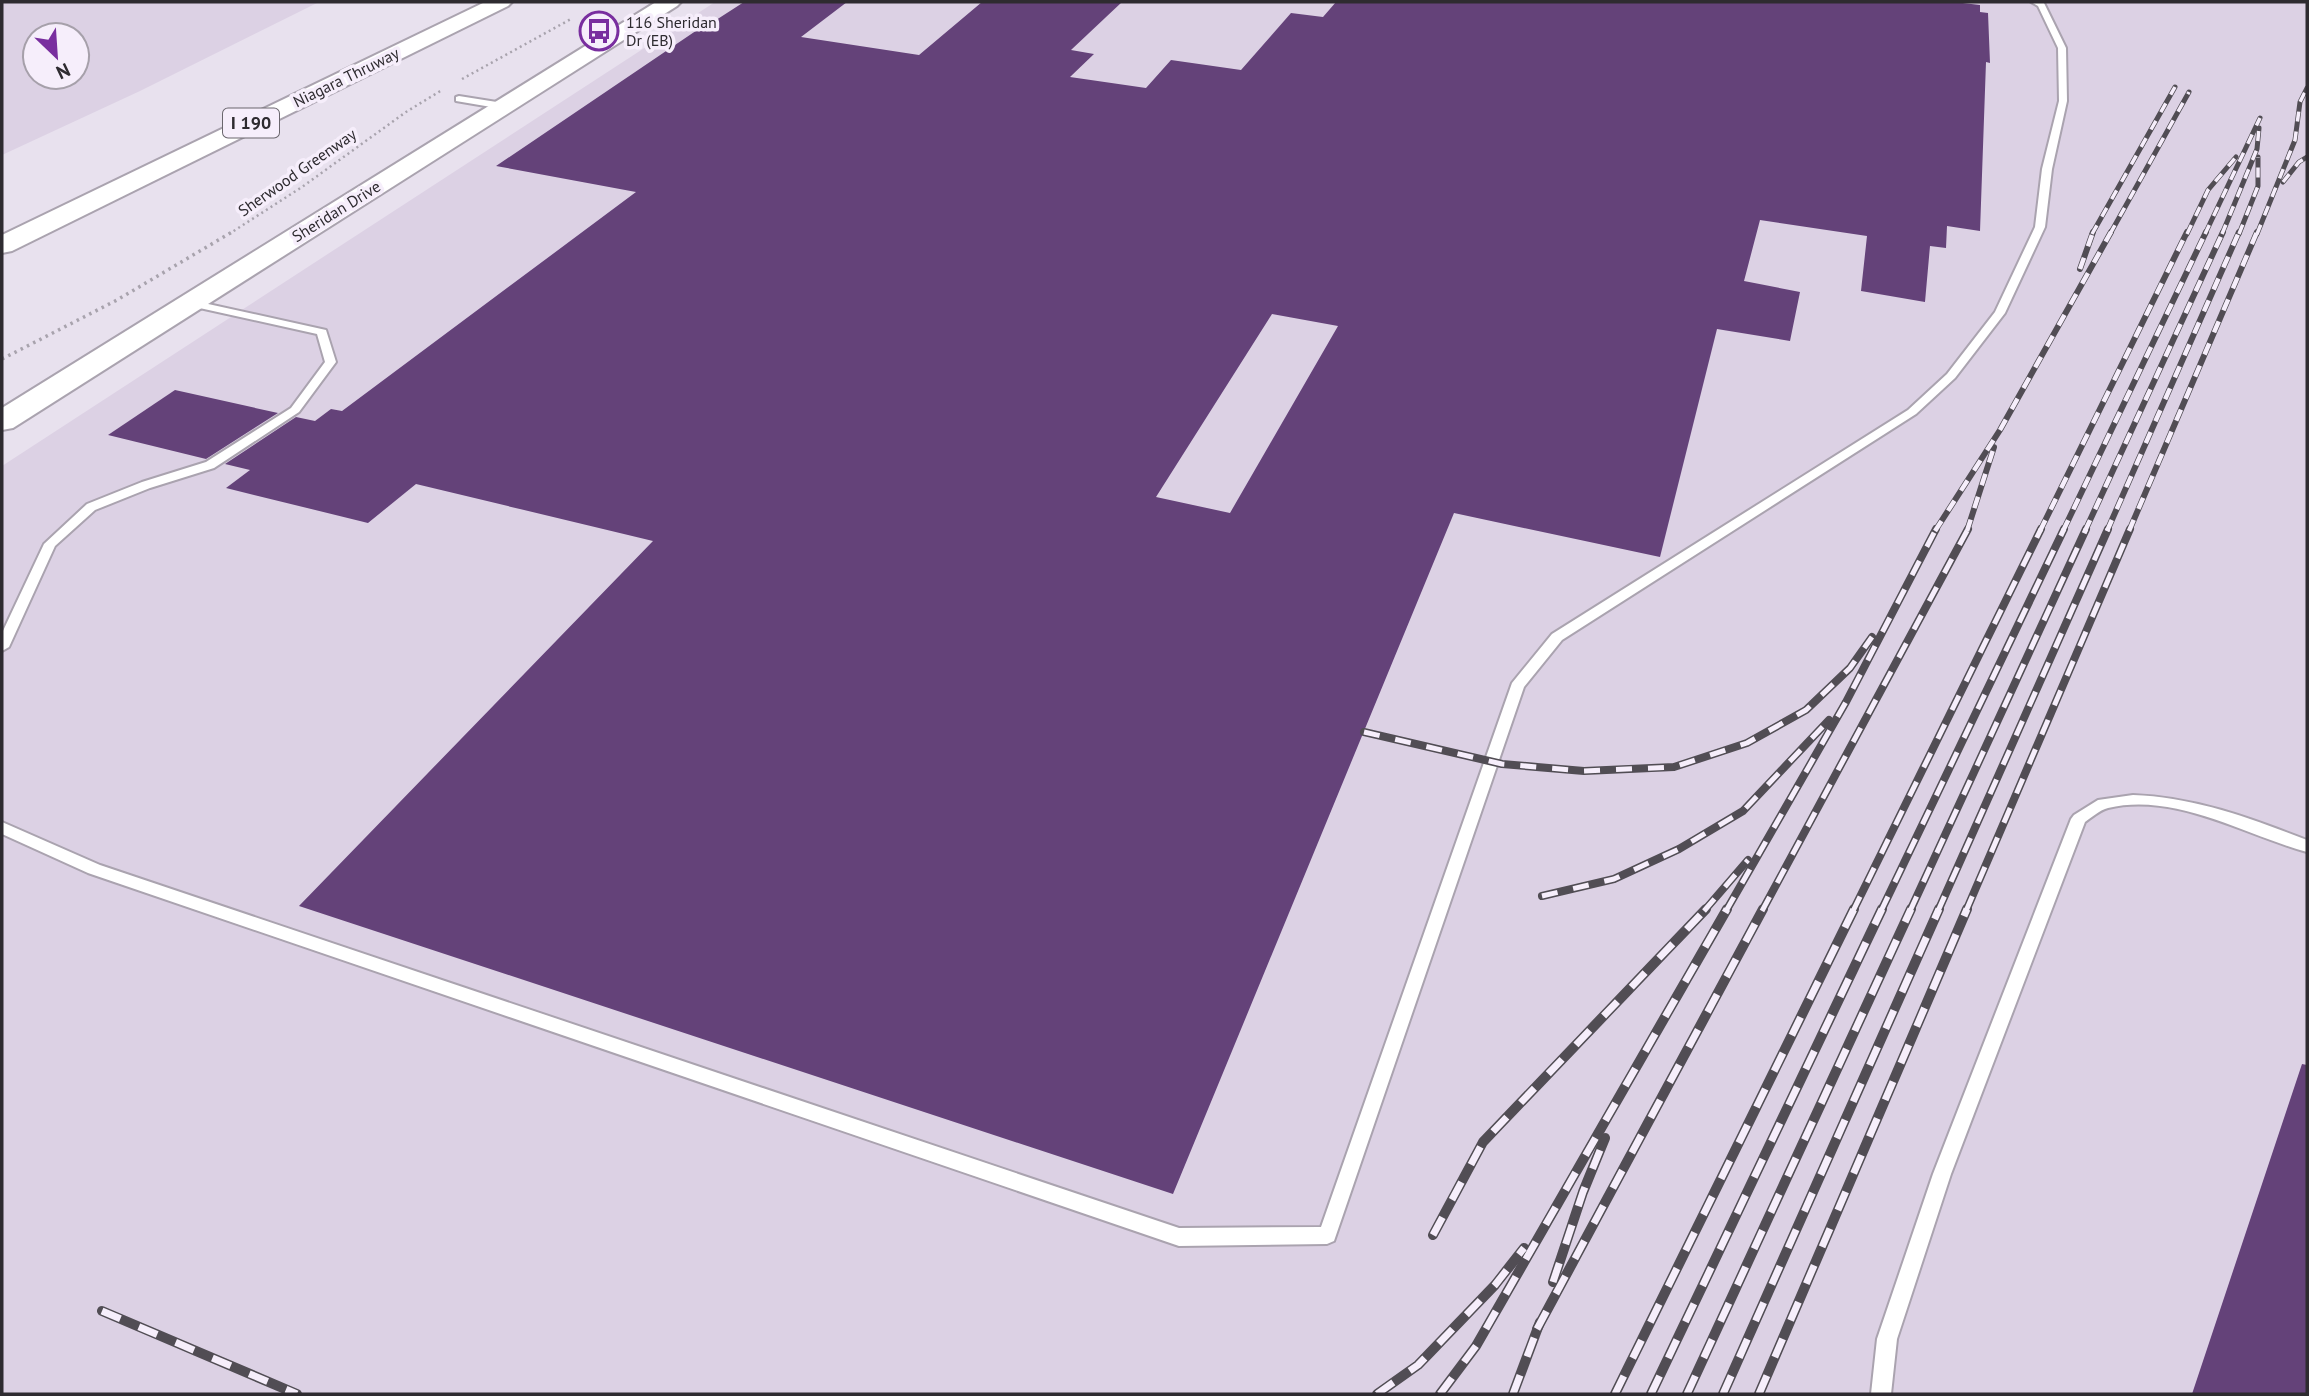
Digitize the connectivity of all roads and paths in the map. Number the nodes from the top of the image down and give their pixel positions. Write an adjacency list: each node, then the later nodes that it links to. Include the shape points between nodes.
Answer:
1 (456, 2): 12 (main road, Niagara Thruway / I 190)
2 (501, 2): 13 (main road, Niagara Thruway / I 190)
3 (670, 2): 7 (main road, Sheridan Drive)
4 (2035, 2): 18 (lane, via 2041,5 2062,48 2063,101 2047,169 2040,227 2000,313 1951,376 1912,412 1557,637 1517,686 1327,1235 1179,1237 94,869)
5 (575, 18): 8 (path)
6 (590, 24): 7 (lane)
7 (625, 30): 11 (main road, Sheridan Drive)
8 (460, 81)
9 (448, 87): 15 (path, Sherwood Greenway, via 389,122 305,185 218,241)
10 (459, 99): 11 (lane)
11 (503, 106): 14 (main road, Sheridan Drive)
12 (2, 221)
13 (2, 245)
14 (190, 303): 16 (main road, Sheridan Drive); 17 (lane, via 322,332 331,362 295,410 210,465 91,507 50,544)
15 (2, 359)
16 (2, 421)
17 (2, 647)
18 (2, 828)
19 (2307, 846): 20 (lane, via 2218,813 2152,802 2104,803 2078,820 1937,1187 1887,1339)
20 (1881, 1394)

